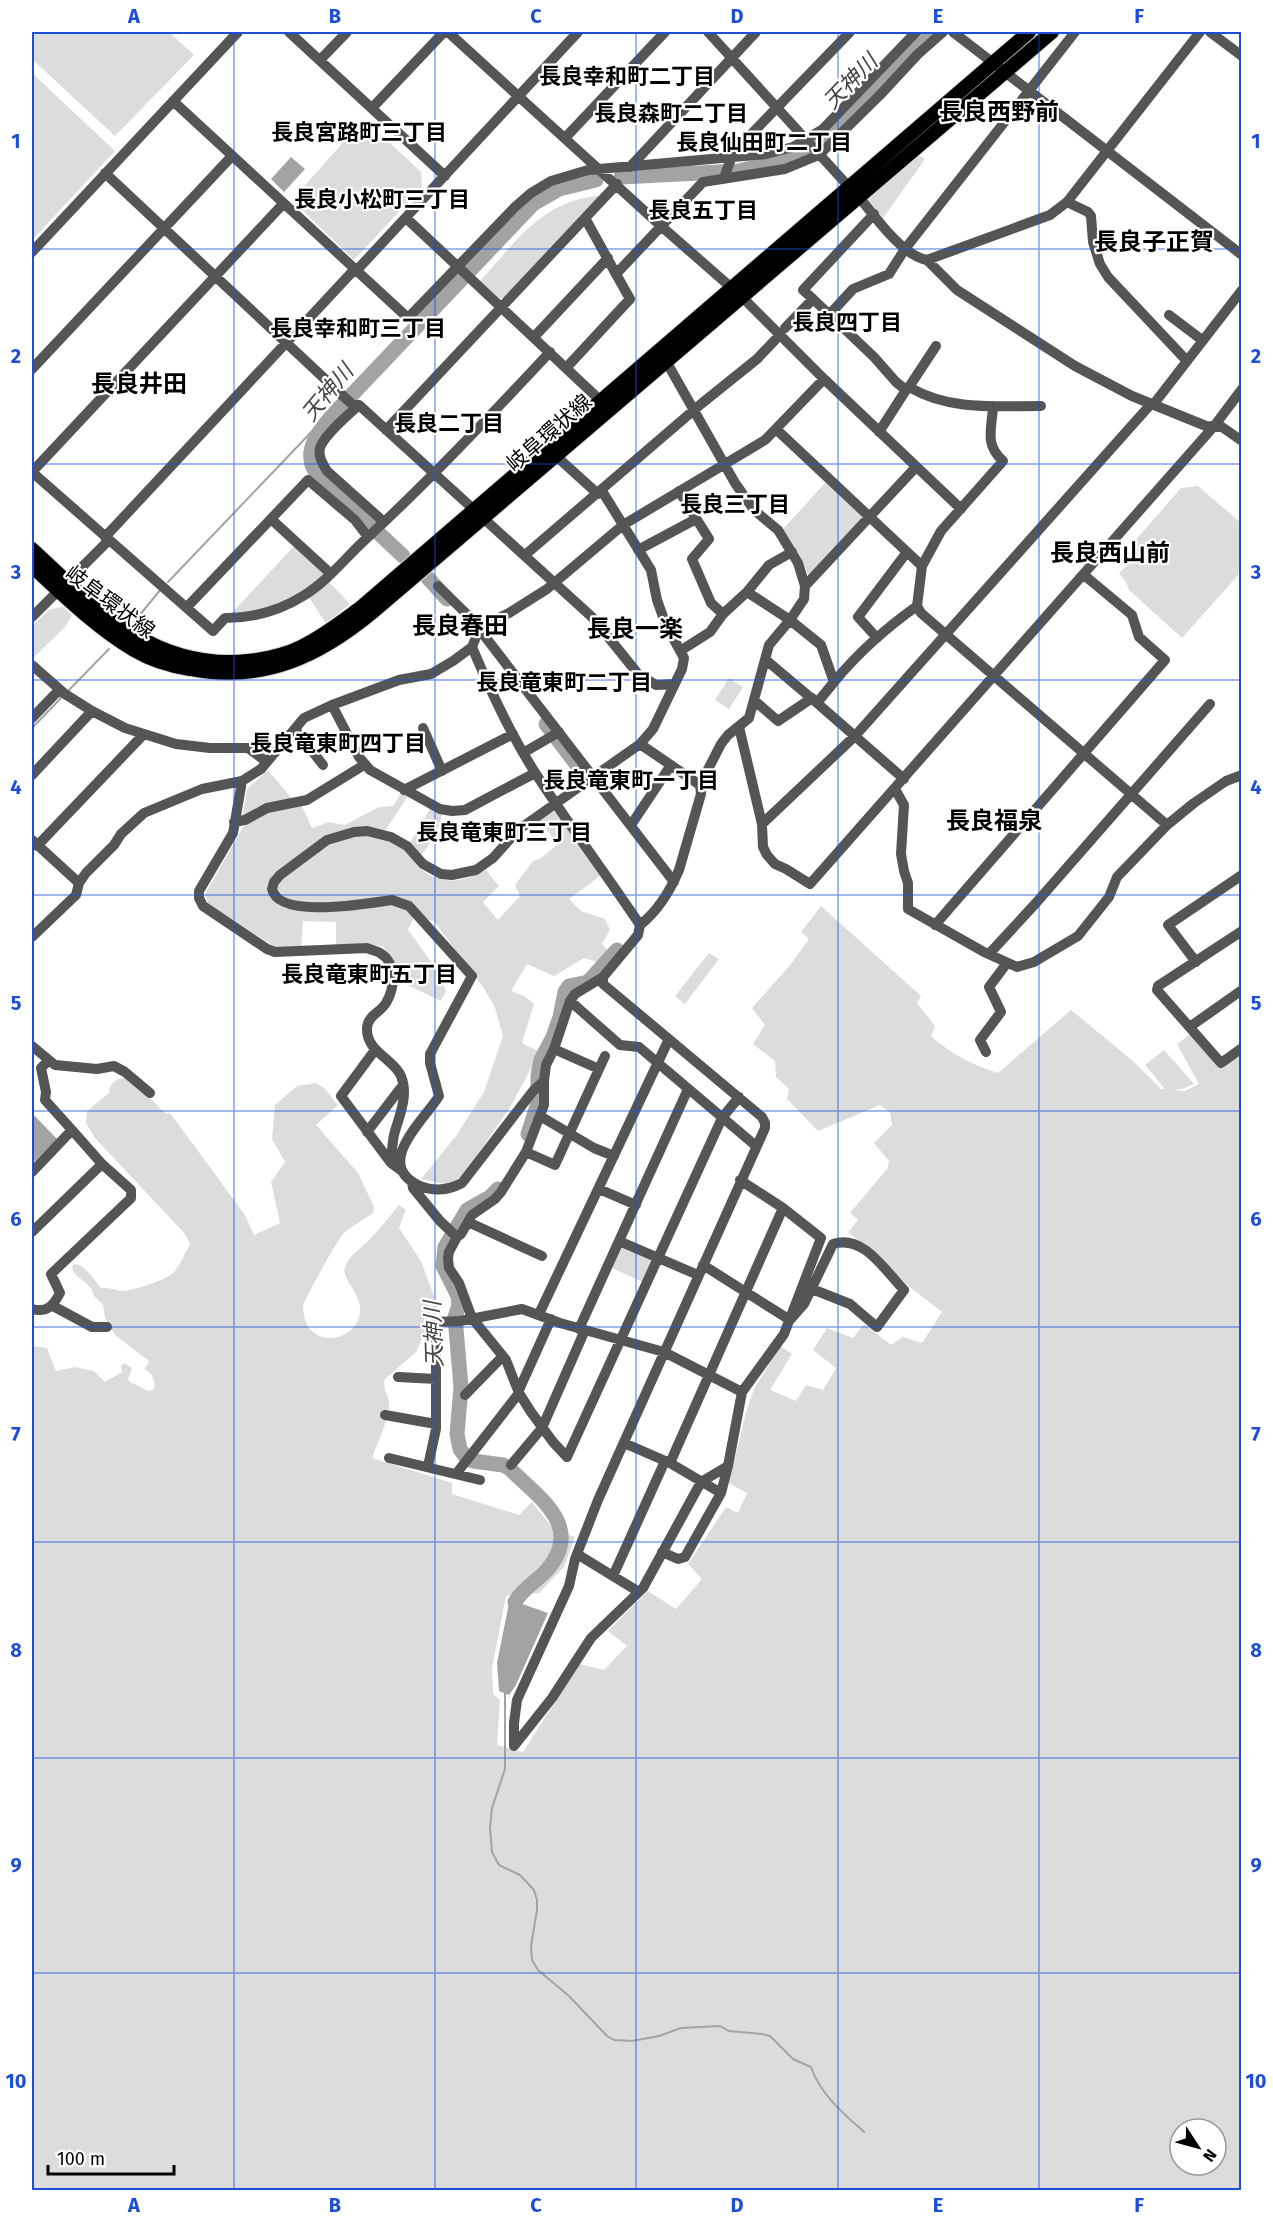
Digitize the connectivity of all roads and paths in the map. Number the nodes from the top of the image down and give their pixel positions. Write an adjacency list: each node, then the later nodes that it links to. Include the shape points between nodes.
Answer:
1 (238, 32): 24 (street)
2 (289, 32): 20 (street)
3 (346, 32): 20 (street)
4 (446, 32): 23 (street); 25 (street)
5 (578, 32): 23 (street)
6 (665, 32): 27 (street)
7 (708, 32): 19 (street)
8 (756, 32): 19 (street)
9 (850, 32): 26 (street)
10 (916, 32): 28 (street, via 830,123)
11 (943, 32): 30 (street)
12 (953, 32): 21 (street)
13 (1029, 32): 21 (main road, 岐阜環状線)
14 (1052, 32): 21 (main road, 岐阜環状線)
15 (1075, 32): 22 (street)
16 (1200, 32): 29 (street)
17 (1210, 32): 18 (street)
18 (1242, 56)
19 (731, 57): 26 (street); 33 (street)
20 (320, 60): 25 (street)
21 (1000, 67): 22 (street); 39 (main road, 岐阜環状線)
22 (1030, 90): 29 (street); 47 (street)
23 (519, 96): 27 (street); 36 (street)
24 (173, 101): 31 (street); 35 (street)
25 (372, 108): 36 (street)
26 (777, 108): 28 (street); 32 (street)
27 (565, 138): 34 (street)
28 (807, 141): 30 (street); 32 (street, via 766,154)
29 (1107, 150): 40 (street); 49 (street)
30 (818, 154): 37 (street, via 785,169); 39 (street)
31 (232, 156): 41 (street); 46 (street)
32 (731, 158): 33 (street); 37 (street)
33 (630, 167): 34 (street)
34 (601, 170): 38 (street); 52 (street, via 551,181 531,193)
35 (105, 173): 46 (street); 48 (street)
36 (445, 176): 43 (street)
37 (724, 176): 45 (street, via 703,183)
38 (616, 184): 44 (street); 45 (street)
39 (854, 192): 42 (street); 57 (main road, 岐阜環状線)
40 (1067, 202): 51 (street, via 1050,215); 70 (street, via 1091,216 1093,242 1108,277)
41 (283, 204): 53 (street); 55 (street)
42 (874, 214): 47 (street); 58 (street, via 803,290)
43 (406, 218): 52 (street); 53 (street)
44 (585, 218): 50 (street); 59 (street)
45 (661, 226): 54 (street); 57 (street)
46 (163, 228): 55 (street); 72 (street)
47 (905, 249): 51 (street); 60 (street, via 889,274 854,289)
48 (32, 252)
49 (1242, 255)
50 (608, 258): 54 (street); 63 (street)
51 (927, 260): 77 (street, via 957,290 987,310 1075,366)
52 (459, 266): 53 (street, via 408,318); 59 (street)
53 (356, 270): 66 (street)
54 (616, 274): 71 (street, via 630,299)
55 (215, 277): 66 (street); 90 (street)
56 (1242, 290): 65 (street)
57 (737, 293): 69 (main road, 岐阜環状線); 73 (street); 76 (main road, 岐阜環状線)
58 (813, 299): 60 (street); 62 (street)
59 (502, 307): 63 (street); 83 (street)
60 (830, 314): 74 (street)
61 (1169, 315): 65 (street)
62 (785, 328)
63 (534, 337): 68 (street)
64 (775, 340): 81 (street, via 758,359)
65 (1202, 340): 70 (street)
66 (286, 343): 78 (street); 101 (street)
67 (936, 346): 74 (street)
68 (550, 352): 71 (street); 91 (street)
69 (666, 361): 81 (street); 87 (main road, 岐阜環状線)
70 (1187, 361): 77 (street)
71 (566, 368): 76 (street)
72 (32, 369)
73 (824, 379): 84 (street); 85 (street)
74 (908, 388): 79 (street, via 961,406); 85 (street)
75 (1242, 389): 82 (street)
76 (602, 402): 95 (main road, 岐阜環状線)
77 (1152, 404): 82 (street, via 1206,426); 122 (street)
78 (356, 405): 83 (street); 100 (street, via 319,450 327,471)
79 (993, 406): 80 (street); 94 (street, via 990,446 1003,461)
80 (1041, 406)
81 (695, 410): 88 (street); 93 (street)
82 (1215, 425): 86 (street); 110 (street)
83 (386, 430): 91 (street)
84 (777, 430): 88 (street); 96 (street)
85 (879, 432): 89 (street)
86 (1242, 441)
87 (556, 456): 93 (street); 95 (main road, 岐阜環状線)
88 (724, 464): 92 (street); 104 (street, via 754,510 778,530)
89 (916, 467): 94 (street); 96 (street)
90 (32, 472): 101 (street)
91 (435, 474): 95 (street); 100 (street)
92 (679, 491): 98 (street); 99 (street)
93 (600, 493): 99 (street); 106 (street)
94 (961, 509): 108 (street, via 941,531)
95 (479, 514): 106 (street); 112 (main road, 岐阜環状線, via 375,611 337,640 308,656 256,671 206,672 148,658 90,619)
96 (870, 517): 105 (street); 114 (street)
97 (271, 519): 100 (street, via 309,480 355,520); 109 (street); 117 (street)
98 (696, 519): 103 (street); 118 (street, via 709,540 692,559 711,603)
99 (623, 525): 103 (street); 111 (street)
100 (376, 530): 109 (street)
101 (107, 538): 112 (street); 117 (street)
102 (32, 549): 112 (main road, 岐阜環状線)
103 (638, 550): 125 (street, via 651,570 657,600)
104 (792, 552): 114 (street); 115 (street, via 769,565)
105 (907, 552): 108 (street); 123 (street, via 858,617)
106 (525, 555): 111 (street)
107 (32, 566): 112 (main road, 岐阜環状線)
108 (922, 566): 116 (street)
109 (331, 574): 117 (street, via 285,606 251,616 225,618 213,631)
110 (1084, 574): 128 (street); 147 (street, via 1132,615 1139,637 1165,660)
111 (555, 582): 121 (street); 130 (street, via 593,618 638,674 656,685)
112 (62, 586): 119 (street)
113 (438, 586): 121 (street)
114 (804, 586): 120 (street, via 804,599)
115 (747, 592): 118 (street); 120 (street)
116 (916, 606): 122 (street); 123 (street)
117 (187, 607)
118 (723, 614): 125 (street, via 710,632)
119 (32, 617)
120 (790, 620): 126 (street, via 769,645); 129 (street, via 821,645)
121 (480, 627): 124 (street); 142 (street)
122 (945, 634): 128 (street); 144 (street)
123 (877, 638): 129 (street)
124 (472, 647): 135 (street, via 431,674 399,680); 141 (street)
125 (680, 651): 130 (street, via 684,658 682,669)
126 (766, 660): 132 (street); 133 (street)
127 (32, 665): 131 (street)
128 (995, 677): 147 (street); 155 (street)
129 (834, 681): 133 (street)
130 (674, 684): 145 (street, via 657,721)
131 (58, 690): 136 (street); 137 (street)
132 (755, 701): 133 (street, via 778,721); 138 (street, via 749,718)
133 (814, 701): 144 (street)
134 (1210, 704): 162 (street)
135 (332, 705): 140 (street, via 304,717); 150 (street)
136 (92, 711): 143 (street); 154 (street)
137 (32, 718)
138 (739, 727): 159 (street, via 721,744); 165 (street)
139 (423, 728): 152 (street)
140 (295, 729): 148 (street); 149 (street)
141 (513, 734): 146 (street); 152 (street)
142 (556, 734): 146 (street); 157 (street)
143 (143, 735): 148 (street, via 176,744 248,748); 168 (street)
144 (855, 736): 155 (street); 165 (street)
145 (640, 744): 151 (street); 157 (street)
146 (524, 753): 153 (street)
147 (1084, 754): 162 (street); 173 (street)
148 (267, 762): 158 (street)
149 (323, 765)
150 (364, 765): 161 (street); 164 (street, via 307,800 267,808)
151 (671, 765): 159 (street); 166 (street)
152 (441, 771): 161 (street)
153 (535, 772): 161 (street, via 465,810 440,809); 163 (street)
154 (32, 775)
155 (904, 779): 160 (street)
156 (1240, 779): 167 (street, via 1226,781)
157 (591, 780): 163 (street); 166 (street)
158 (242, 781): 164 (street); 171 (street, via 202,789 144,813)
159 (700, 785): 170 (street)
160 (895, 789): 165 (street, via 810,884 771,861 763,847); 173 (street, via 904,805 902,854 908,909)
161 (404, 790)
162 (1131, 794): 167 (street); 176 (street)
163 (555, 804): 172 (street); 209 (street, via 518,830 487,863 469,872 441,874 423,864 407,846 367,831 327,840 274,882 273,894 287,904 332,907 392,900 409,906 472,976 430,1054 439,1096 409,1135 402,1150)
164 (234, 822): 187 (street, via 232,833 199,891 203,906 275,952 367,948 381,953 393,970 393,983 386,1003 371,1016 367,1028)
165 (762, 824)
166 (631, 825): 170 (street)
167 (1167, 825): 178 (street, via 1117,877 1109,897 1078,936 1034,962 1017,967)
168 (34, 843): 171 (street)
169 (1242, 875): 177 (street, via 1168,925)
170 (674, 882): 172 (street, via 651,916)
171 (79, 883): 175 (street, via 76,895)
172 (640, 924): 179 (street, via 638,935)
173 (935, 925): 176 (street)
174 (1242, 931): 177 (street)
175 (32, 938)
176 (989, 954): 178 (street)
177 (1196, 962): 182 (street, via 1157,990)
178 (1007, 963): 188 (street, via 989,987 1001,1012 980,1040)
179 (603, 977): 181 (street); 183 (street, via 603,984)
180 (1242, 990): 182 (street)
181 (570, 1001): 186 (street); 191 (street, via 621,1045 639,1047)
182 (1191, 1026): 185 (street, via 1221,1063)
183 (669, 1039): 191 (street); 197 (street)
184 (32, 1046): 190 (street)
185 (1242, 1048)
186 (554, 1049): 192 (street); 193 (street)
187 (375, 1050): 194 (street, via 398,1071); 201 (street, via 341,1096)
188 (986, 1052)
189 (605, 1056): 192 (street)
190 (48, 1061): 196 (street, via 97,1069 114,1066); 200 (street, via 40,1068 45,1100)
191 (658, 1063): 195 (street); 205 (street)
192 (599, 1069): 202 (street)
193 (540, 1084): 198 (street, via 544,1105); 211 (street, via 462,1183 438,1190)
194 (403, 1085): 201 (street); 206 (street, via 403,1111)
195 (688, 1089): 199 (street); 213 (street)
196 (150, 1093)
197 (739, 1097): 199 (street); 203 (street, via 765,1123)
198 (540, 1116): 202 (street); 204 (street)
199 (722, 1118): 203 (street); 220 (street)
200 (72, 1130): 207 (street); 208 (street)
201 (368, 1132): 206 (street)
202 (570, 1134): 204 (street, via 555,1165); 205 (street)
203 (756, 1146): 210 (street)
204 (526, 1152): 215 (street, via 501,1192)
205 (614, 1156): 212 (street)
206 (391, 1163): 209 (street)
207 (102, 1164): 216 (street); 225 (street, via 131,1190 131,1198 51,1274 60,1293)
208 (32, 1171)
209 (402, 1171): 211 (street)
210 (740, 1180): 214 (street); 221 (street)
211 (412, 1182): 217 (street, via 413,1188)
212 (599, 1189): 213 (street); 227 (street)
213 (636, 1205): 218 (street)
214 (783, 1208): 224 (street); 230 (street, via 822,1240)
215 (468, 1222): 217 (street); 219 (street)
216 (32, 1232)
217 (455, 1235): 228 (street, via 449,1268)
218 (619, 1241): 220 (street); 232 (street)
219 (542, 1256)
220 (657, 1257): 222 (street); 233 (street)
221 (703, 1264): 222 (street); 224 (street)
222 (698, 1275): 234 (street)
223 (812, 1289): 223 (street, via 833,1244 840,1242 867,1250 904,1290 877,1327 850,1304); 230 (street)
224 (747, 1292): 230 (street); 236 (street)
225 (53, 1306): 226 (street, via 40,1311); 231 (street, via 93,1327)
226 (32, 1309)
227 (539, 1314): 228 (street, via 522,1309); 229 (street)
228 (472, 1318): 235 (street); 238 (street, via 436,1322)
229 (551, 1319): 232 (street); 239 (street)
230 (790, 1320): 240 (street)
231 (107, 1327)
232 (582, 1329): 233 (street); 244 (street)
233 (620, 1340): 234 (street); 244 (street, via 567,1457)
234 (664, 1352): 236 (street); 245 (street)
235 (503, 1356): 239 (street); 241 (street)
236 (710, 1375): 240 (street); 247 (street)
237 (398, 1377): 238 (street)
238 (436, 1379): 243 (street)
239 (519, 1391): 244 (street); 251 (street)
240 (742, 1392): 250 (street)
241 (465, 1395)
242 (385, 1415): 243 (street)
243 (436, 1424): 249 (street)
244 (542, 1428): 248 (street)
245 (624, 1443): 247 (street); 256 (street)
246 (389, 1458): 249 (street)
247 (667, 1462): 253 (street); 257 (street)
248 (511, 1465)
249 (428, 1466): 251 (street)
250 (728, 1466): 253 (street); 254 (street)
251 (456, 1474): 252 (street)
252 (480, 1480)
253 (701, 1482): 254 (street); 255 (street)
254 (721, 1493): 255 (street, via 685,1557 678,1559)
255 (662, 1552): 258 (street)
256 (578, 1554): 257 (street); 258 (street, via 566,1594 517,1700 514,1746 552,1698 591,1638)
257 (612, 1576): 258 (street)
258 (639, 1592)

